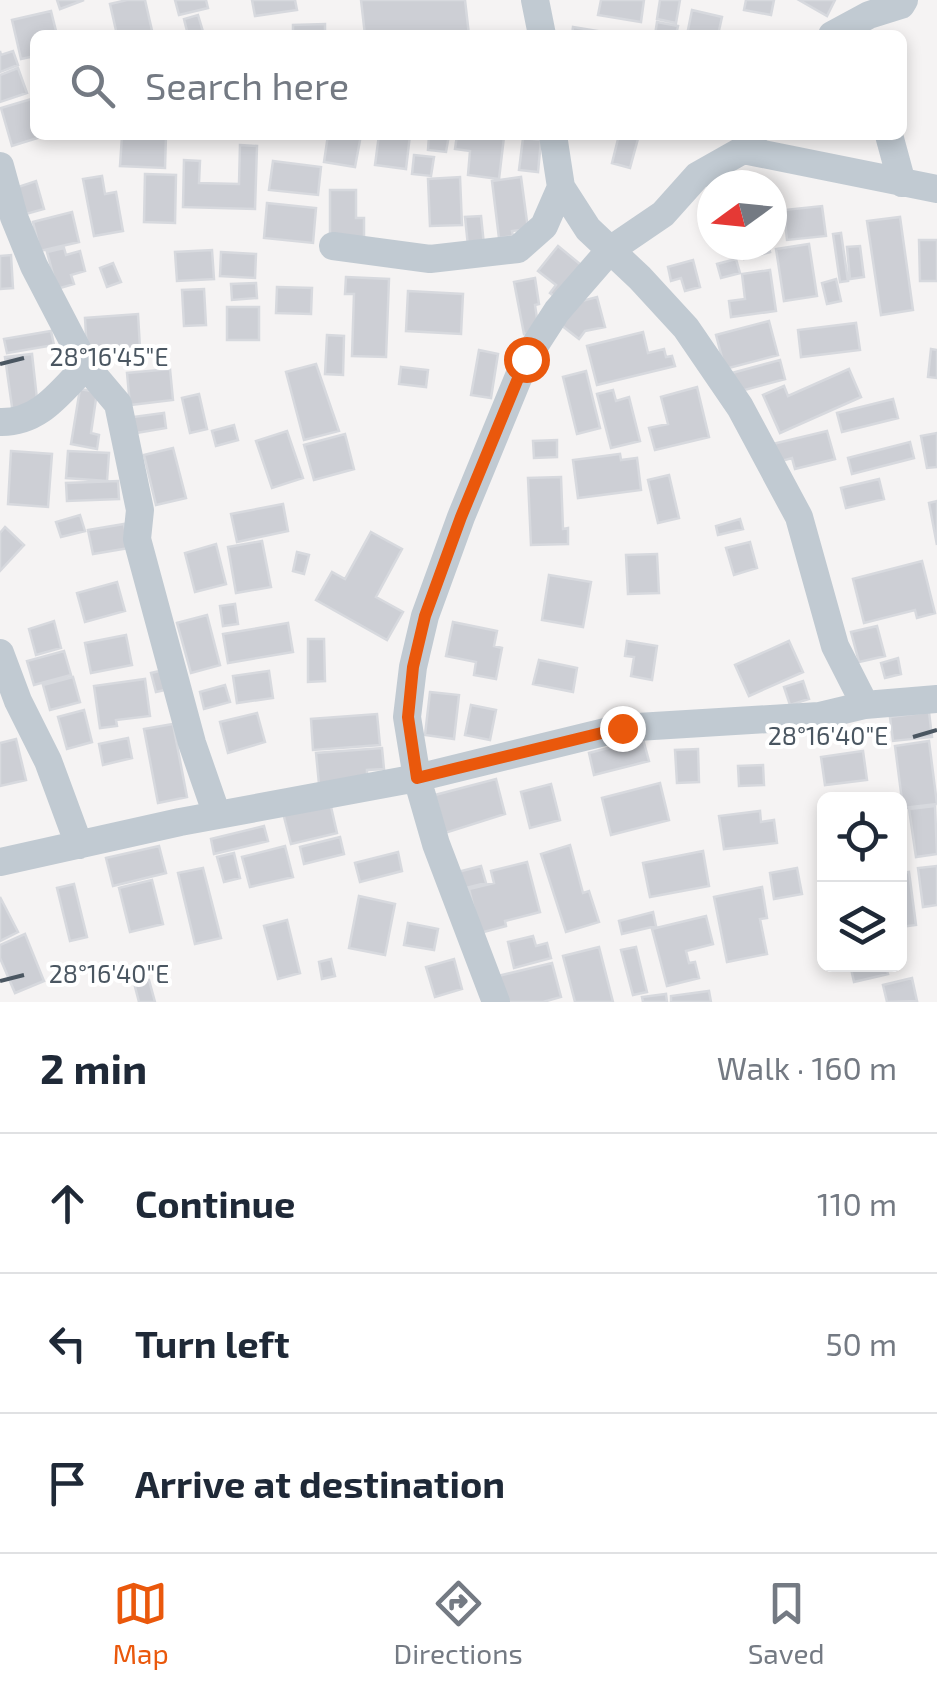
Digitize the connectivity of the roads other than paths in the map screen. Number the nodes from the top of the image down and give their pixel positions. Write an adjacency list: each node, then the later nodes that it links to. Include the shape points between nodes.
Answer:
1 (535, 0): 3 (street)
2 (904, 0): 4 (street)
3 (541, 30)
4 (842, 30)
5 (553, 140): 10 (street)
6 (890, 140): 9 (street)
7 (748, 142): 9 (street); 13 (street)
8 (0, 166): 14 (street, via 34,266)
9 (902, 183): 11 (street)
10 (560, 186): 12 (street, via 544,226 518,248 430,259); 13 (street)
11 (937, 189)
12 (333, 246)
13 (610, 250): 18 (street, via 686,328 740,407 799,517 835,646); 19 (street, via 526,359 461,517 413,667 408,717)
14 (86, 366): 15 (street, via 39,414); 20 (street, via 118,404 140,510 138,538)
15 (0, 422)
16 (0, 654): 21 (street)
17 (937, 699): 18 (street)
18 (865, 705): 19 (street, via 801,718 622,728)
19 (417, 778): 20 (street); 23 (street)
20 (216, 815): 21 (street)
21 (79, 845): 22 (street)
22 (0, 862)
23 (496, 1002)

